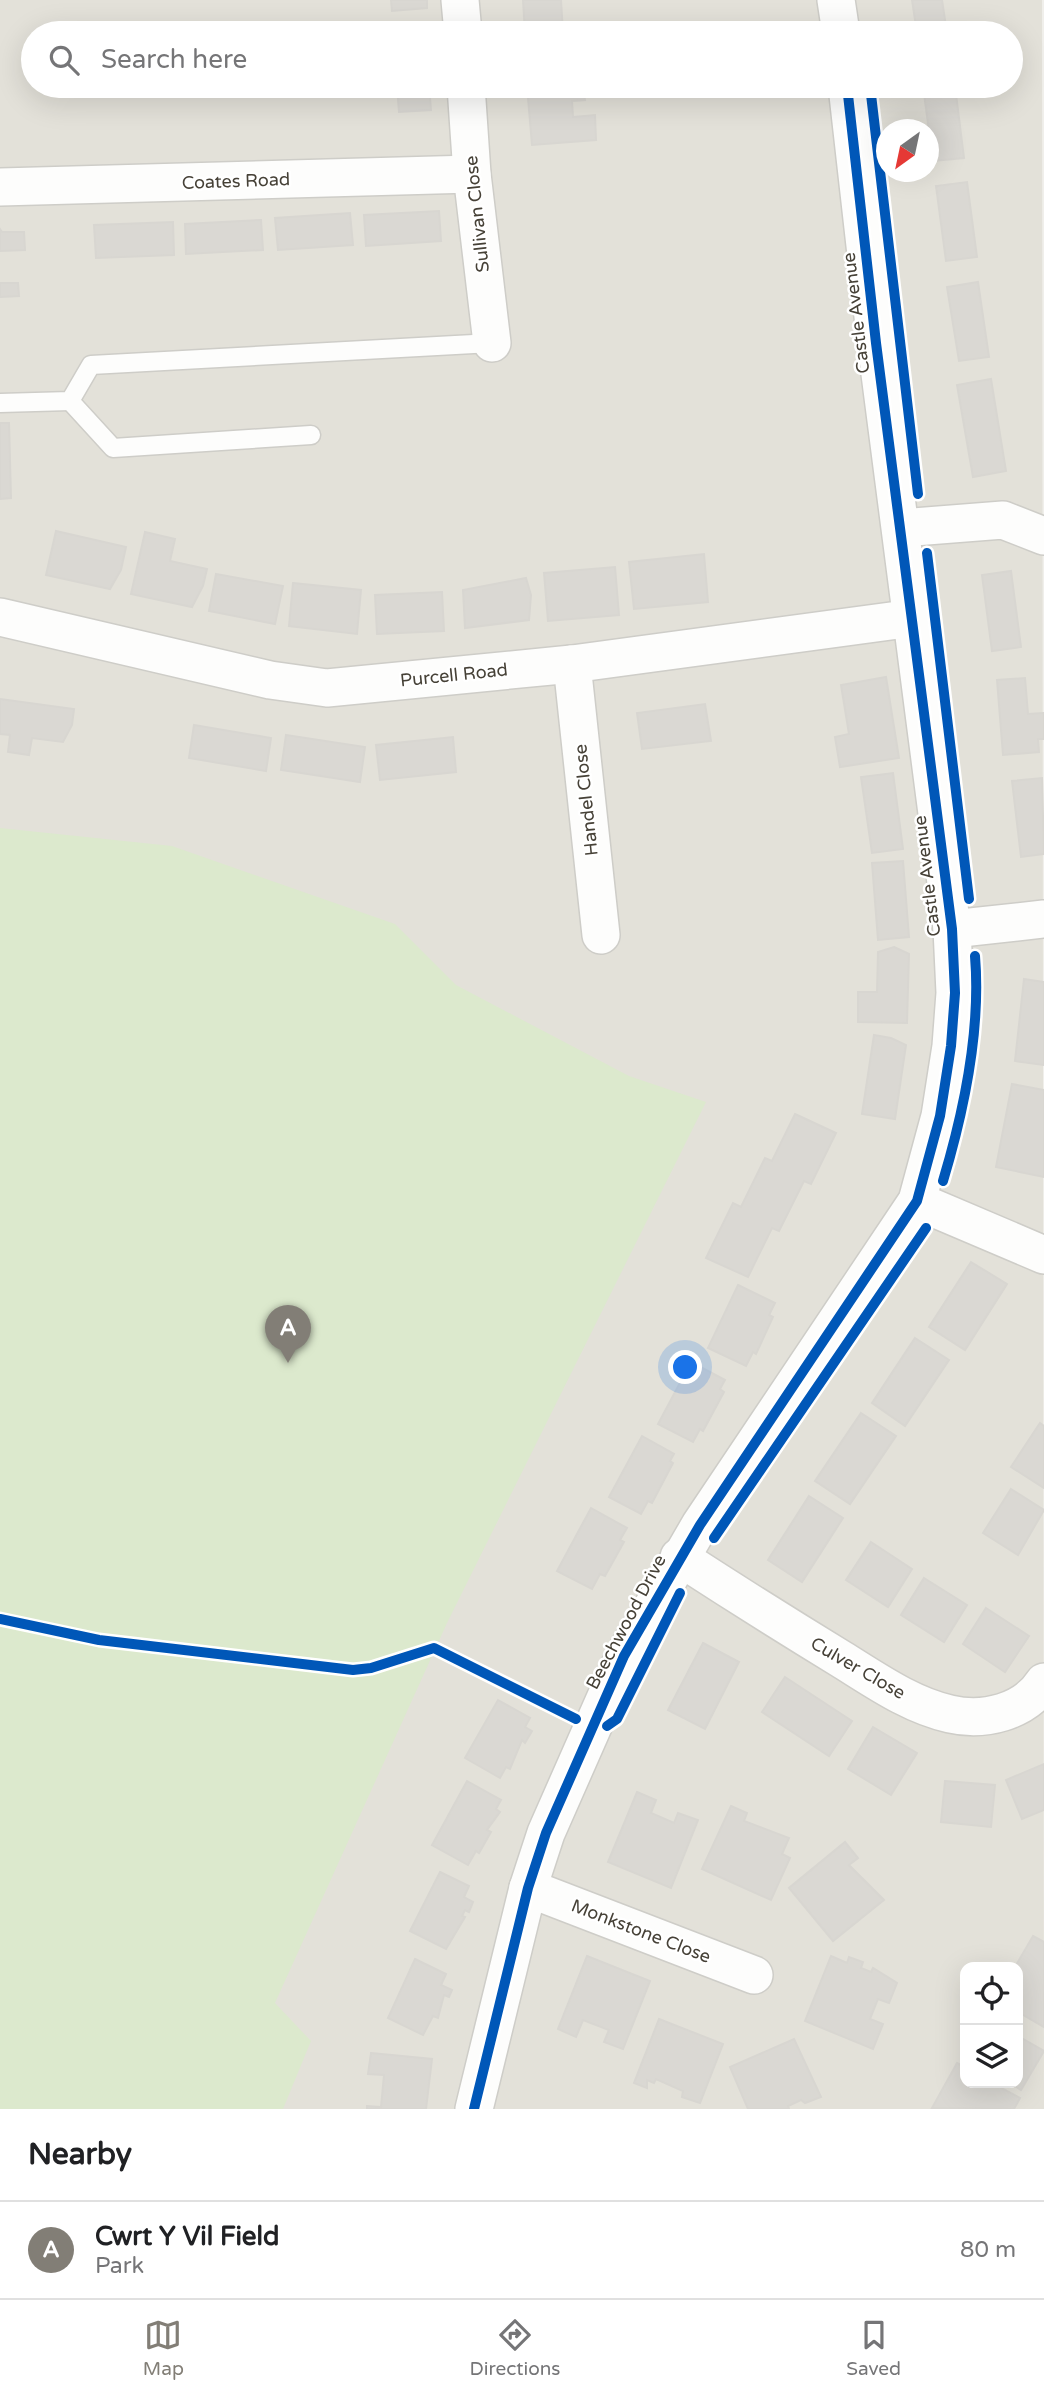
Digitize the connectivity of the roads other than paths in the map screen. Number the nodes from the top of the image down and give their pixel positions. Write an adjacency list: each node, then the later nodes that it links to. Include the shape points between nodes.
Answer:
1 (460, 0): 3 (street)
2 (836, 0): 4 (street)
3 (462, 21)
4 (839, 21)
5 (467, 98): 7 (street, Sullivan Close)
6 (848, 98): 13 (street, Castle Avenue)
7 (472, 174): 8 (street, Coates Road); 9 (street, Sullivan Close)
8 (0, 187)
9 (492, 343): 10 (lane, via 91,365)
10 (70, 401): 11 (lane); 12 (lane, via 113,448)
11 (0, 403)
12 (311, 435)
13 (901, 528): 14 (street, via 1003,520); 16 (street, Castle Avenue)
14 (1044, 536)
15 (0, 617): 17 (street, Purcell Road, via 310,687)
16 (913, 618): 17 (street, Purcell Road); 19 (street, Castle Avenue)
17 (572, 664): 20 (street, Handel Close)
18 (1044, 919): 19 (street)
19 (952, 929): 21 (street, Castle Avenue, via 955,993 951,1046 940,1116)
20 (601, 935)
21 (917, 1201): 22 (street); 23 (street, Beechwood Drive)
22 (1044, 1255)
23 (679, 1557): 24 (street, Culver Close, via 923,1705 951,1714 998,1715 1028,1699); 25 (street, Beechwood Drive, via 624,1656 546,1833)
24 (1044, 1682)
25 (528, 1888): 26 (street, Monkstone Close); 27 (street, Beechwood Drive)
26 (754, 1975)
27 (474, 2109)

